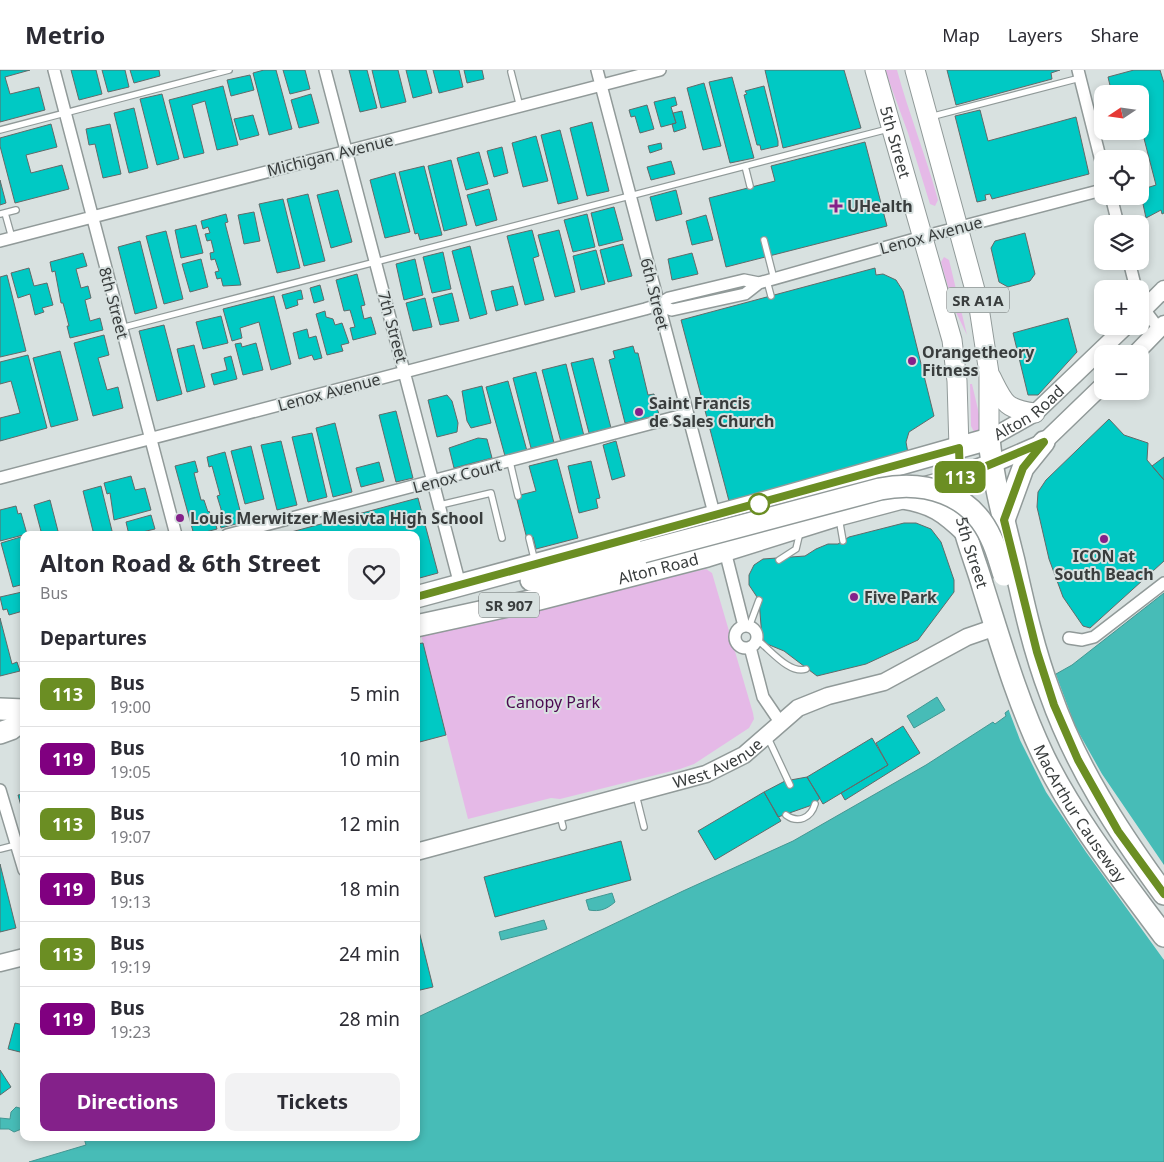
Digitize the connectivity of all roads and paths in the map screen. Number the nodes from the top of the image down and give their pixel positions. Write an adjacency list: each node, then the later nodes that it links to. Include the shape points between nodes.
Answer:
1 (54, 70): 12 (street, 8th Street)
2 (229, 70): 12 (lane)
3 (326, 70): 17 (street, 7th Street)
4 (597, 70): 10 (street, 6th Street)
5 (660, 70): 10 (street, Michigan Avenue)
6 (875, 70): 14 (main road, 5th Street / SR A1A)
7 (915, 70): 13 (main road, SR A1A)
8 (512, 72): 11 (lane)
9 (1079, 74): 13 (lane); 16 (street)
10 (601, 86): 11 (street, Michigan Avenue); 21 (street, 6th Street)
11 (520, 107): 17 (street, Michigan Avenue)
12 (65, 113): 15 (lane); 24 (street, 8th Street)
13 (928, 118): 25 (main road, SR A1A)
14 (890, 129): 18 (lane); 26 (main road, 5th Street / SR A1A)
15 (0, 130)
16 (1098, 150)
17 (346, 151): 24 (street, Michigan Avenue); 30 (street, 7th Street)
18 (745, 166): 19 (lane); 21 (lane)
19 (750, 186)
20 (1094, 192): 25 (street, Lenox Avenue)
21 (630, 196): 30 (lane); 35 (street, 6th Street)
22 (16, 210): 23 (lane)
23 (2, 213): 27 (lane)
24 (92, 217): 27 (street, Michigan Avenue); 38 (street, 8th Street)
25 (958, 228): 26 (street, Lenox Avenue); 42 (main road, SR A1A, via 978,301)
26 (922, 237): 31 (street, Lenox Avenue); 49 (main road, 5th Street / SR A1A, via 952,340)
27 (12, 238): 29 (street, Michigan Avenue)
28 (764, 240): 31 (lane)
29 (0, 241)
30 (375, 262): 38 (lane); 41 (street, 7th Street)
31 (767, 281): 33 (lane); 35 (street, Lenox Avenue, via 744,280 669,298)
32 (1164, 289): 34 (street)
33 (771, 296)
34 (1149, 301)
35 (658, 305): 41 (street, Lenox Avenue); 45 (street, 6th Street)
36 (1149, 315): 37 (street)
37 (1162, 327): 40 (street)
38 (121, 328): 46 (street, 8th Street)
39 (1117, 335): 44 (street, Alton Road)
40 (1144, 345)
41 (404, 372): 46 (street, Lenox Avenue); 54 (street, 7th Street)
42 (989, 373): 44 (main road, via 1005,404); 47 (main road, SR A1A)
43 (1094, 394): 48 (street, Alton Road)
44 (1035, 413): 47 (street, Alton Road)
45 (687, 414): 50 (street, Lenox Court); 59 (street, 6th Street)
46 (150, 438): 53 (street, Lenox Avenue); 62 (street, 8th Street)
47 (989, 438): 49 (highway, Alton Road / SR 907); 51 (highway, SR A1A)
48 (1044, 442): 51 (street, Alton Road); 60 (highway, via 1023,468)
49 (959, 448): 52 (highway, 5th Street / SR A1A); 59 (highway, Alton Road / SR 907)
50 (510, 462): 54 (street, Lenox Court); 55 (lane)
51 (991, 465): 52 (highway, Alton Road / SR 907); 60 (highway, SR A1A)
52 (960, 477): 56 (highway, Alton Road / SR 907, via 909,492); 64 (highway, 5th Street / SR A1A, via 960,507)
53 (0, 478)
54 (434, 482): 57 (street, 7th Street); 63 (street, Lenox Court)
55 (518, 496)
56 (902, 498): 58 (highway, Alton Road / SR 907); 64 (highway, via 938,508)
57 (440, 505): 65 (lane, via 491,493); 72 (street, 7th Street)
58 (838, 515): 61 (highway, Alton Road / SR 907); 67 (lane)
59 (715, 516): 68 (highway); 70 (highway, Alton Road / SR 907)
60 (1004, 520): 82 (highway, SR A1A)
61 (802, 526): 68 (highway, Alton Road / SR 907); 69 (lane, via 796,549)
62 (175, 531)
63 (244, 531)
64 (967, 534): 78 (highway, 5th Street / SR A1A)
65 (502, 538)
66 (529, 538): 70 (lane)
67 (843, 541)
68 (716, 554): 76 (highway, Alton Road / SR 907); 77 (street)
69 (779, 560)
70 (535, 564): 72 (highway, Alton Road / SR 907)
71 (1164, 583): 79 (street, via 1094,637 1082,640)
72 (460, 585): 73 (highway, Alton Road / SR 907)
73 (420, 596)
74 (758, 600): 77 (lane)
75 (420, 608): 82 (highway, bridge, via 880,489 908,485 948,493 969,508 991,537 1004,575)
76 (420, 625)
77 (747, 626): 80 (street, via 755,631); 80 (street, via 737,631 736,640 740,646)
78 (996, 627): 82 (highway, 5th Street / SR A1A); 86 (street, West Avenue, via 967,637 884,682 811,702)
79 (1069, 638)
80 (753, 643): 81 (lane, via 792,668); 86 (street, via 763,697)
81 (806, 669)
82 (1029, 677): 99 (highway, MacArthur Causeway / SR A1A, via 1058,716 1078,760 1118,831); 100 (highway, MacArthur Causeway / SR A1A, via 1044,756 1064,794)
83 (0, 709): 84 (highway)
84 (20, 710)
85 (20, 722): 87 (highway)
86 (780, 722): 88 (street, West Avenue)
87 (0, 733)
88 (767, 736): 89 (lane); 91 (street, West Avenue, via 744,755 706,774)
89 (790, 785)
90 (0, 790): 94 (street)
91 (635, 794): 95 (lane); 98 (street, West Avenue, via 561,820)
92 (815, 804): 93 (lane, via 805,818 793,819)
93 (786, 815)
94 (4, 819): 96 (street)
95 (644, 827)
96 (20, 844): 97 (lane)
97 (0, 849)
98 (420, 851)
99 (1164, 894)
100 (1164, 936)
101 (20, 958): 102 (street)
102 (0, 963)

